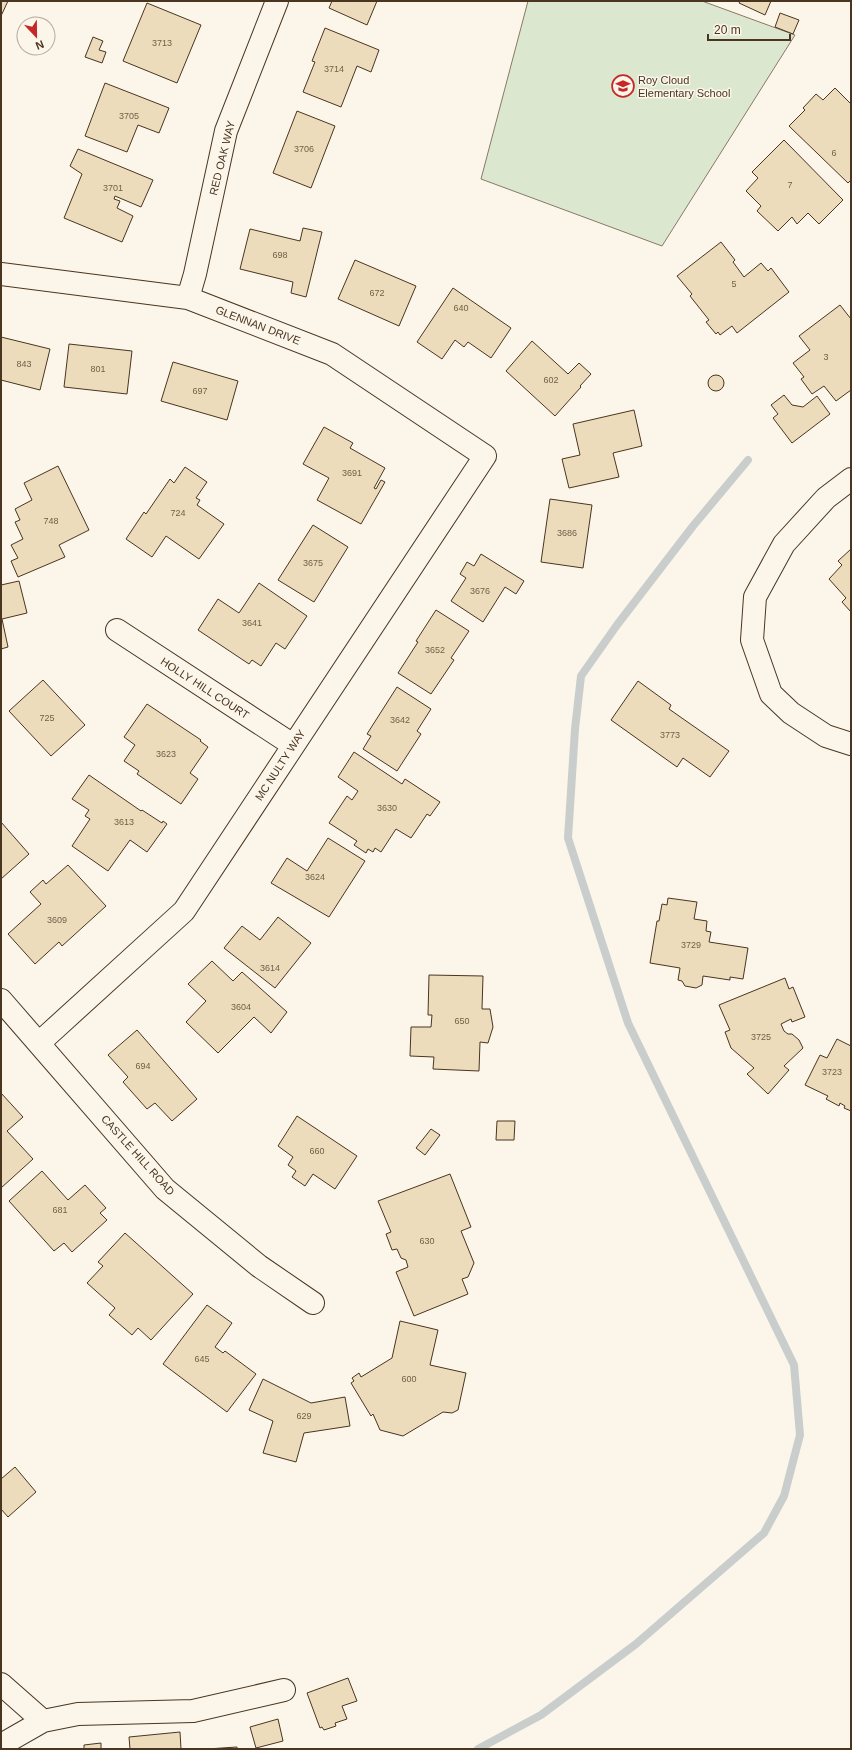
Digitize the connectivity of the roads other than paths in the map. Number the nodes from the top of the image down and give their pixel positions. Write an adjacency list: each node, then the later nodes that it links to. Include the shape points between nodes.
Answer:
1 (277, 1): 3 (street, RED OAK WAY, via 226,131)
2 (1, 274): 3 (street, GLENNAN DRIVE)
3 (188, 298): 4 (street, GLENNAN DRIVE, via 332,354)
4 (485, 456): 8 (street, MC NULTY WAY)
5 (851, 479): 7 (street, via 826,498 784,544 755,598 752,640 771,694 791,713 826,736)
6 (117, 630): 8 (street, HOLLY HILL COURT)
7 (851, 744)
8 (293, 745): 10 (street, MC NULTY WAY, via 184,910)
9 (1, 1000): 10 (street, CASTLE HILL ROAD)
10 (39, 1043): 11 (street, CASTLE HILL ROAD, via 165,1189 259,1266)
11 (313, 1303)
12 (1, 1684): 14 (street)
13 (284, 1690): 14 (street, via 193,1711 78,1714)
14 (43, 1721): 15 (street)
15 (1, 1745)

